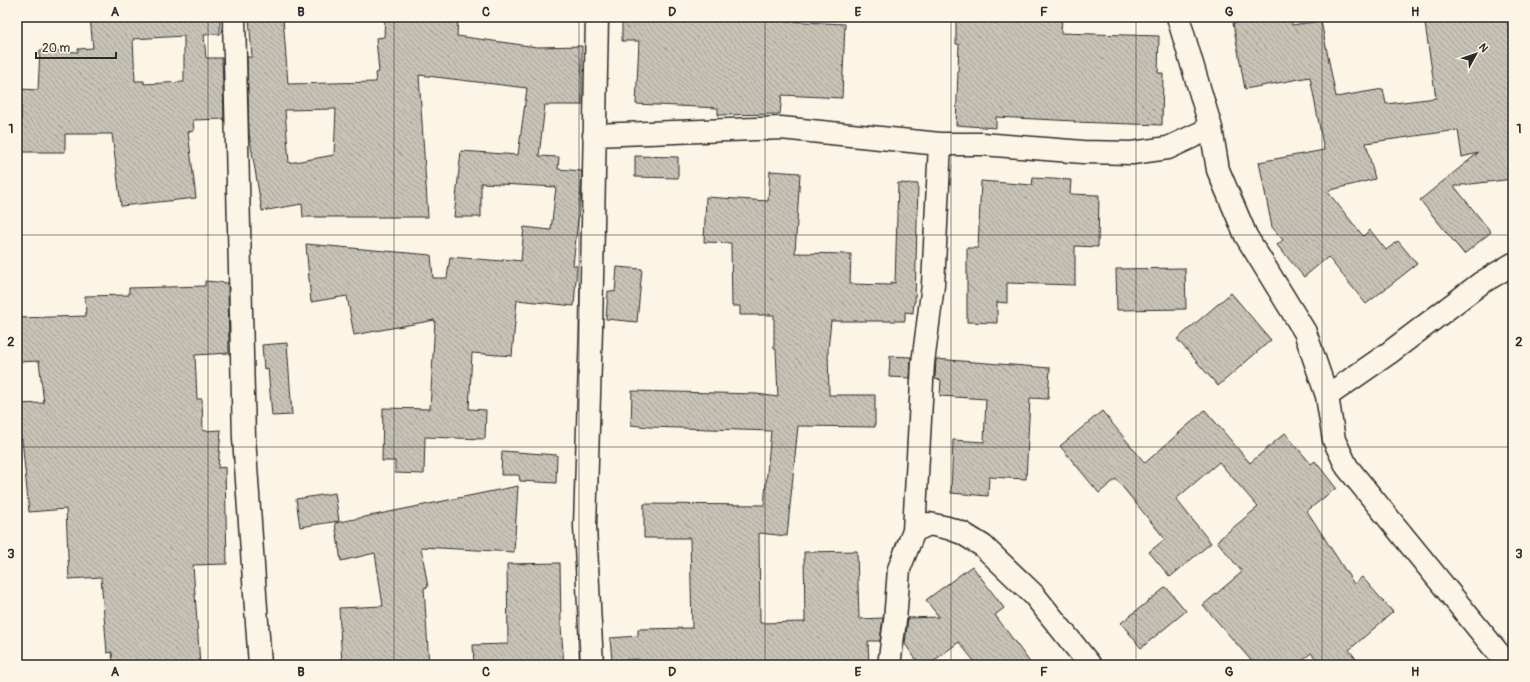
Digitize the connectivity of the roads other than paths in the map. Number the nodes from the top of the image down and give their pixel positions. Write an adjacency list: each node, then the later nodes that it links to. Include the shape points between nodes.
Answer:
1 (234, 17): 10 (street, via 244,438)
2 (597, 17): 5 (street)
3 (1178, 17): 4 (street)
4 (1211, 128): 6 (street, via 1168,148 1132,153); 8 (street, via 1218,170 1246,236 1305,332)
5 (594, 135): 6 (street, via 781,128); 11 (street, via 585,526)
6 (940, 144): 9 (street, via 933,285 923,363)
7 (1513, 264): 8 (street, via 1481,283 1389,353)
8 (1327, 396): 14 (street, via 1334,440 1347,467)
9 (914, 531): 12 (street, via 899,569); 13 (street, via 929,524 948,528 984,546 1034,595)
10 (260, 665)
11 (592, 665)
12 (889, 665)
13 (1090, 665)
14 (1508, 665)

